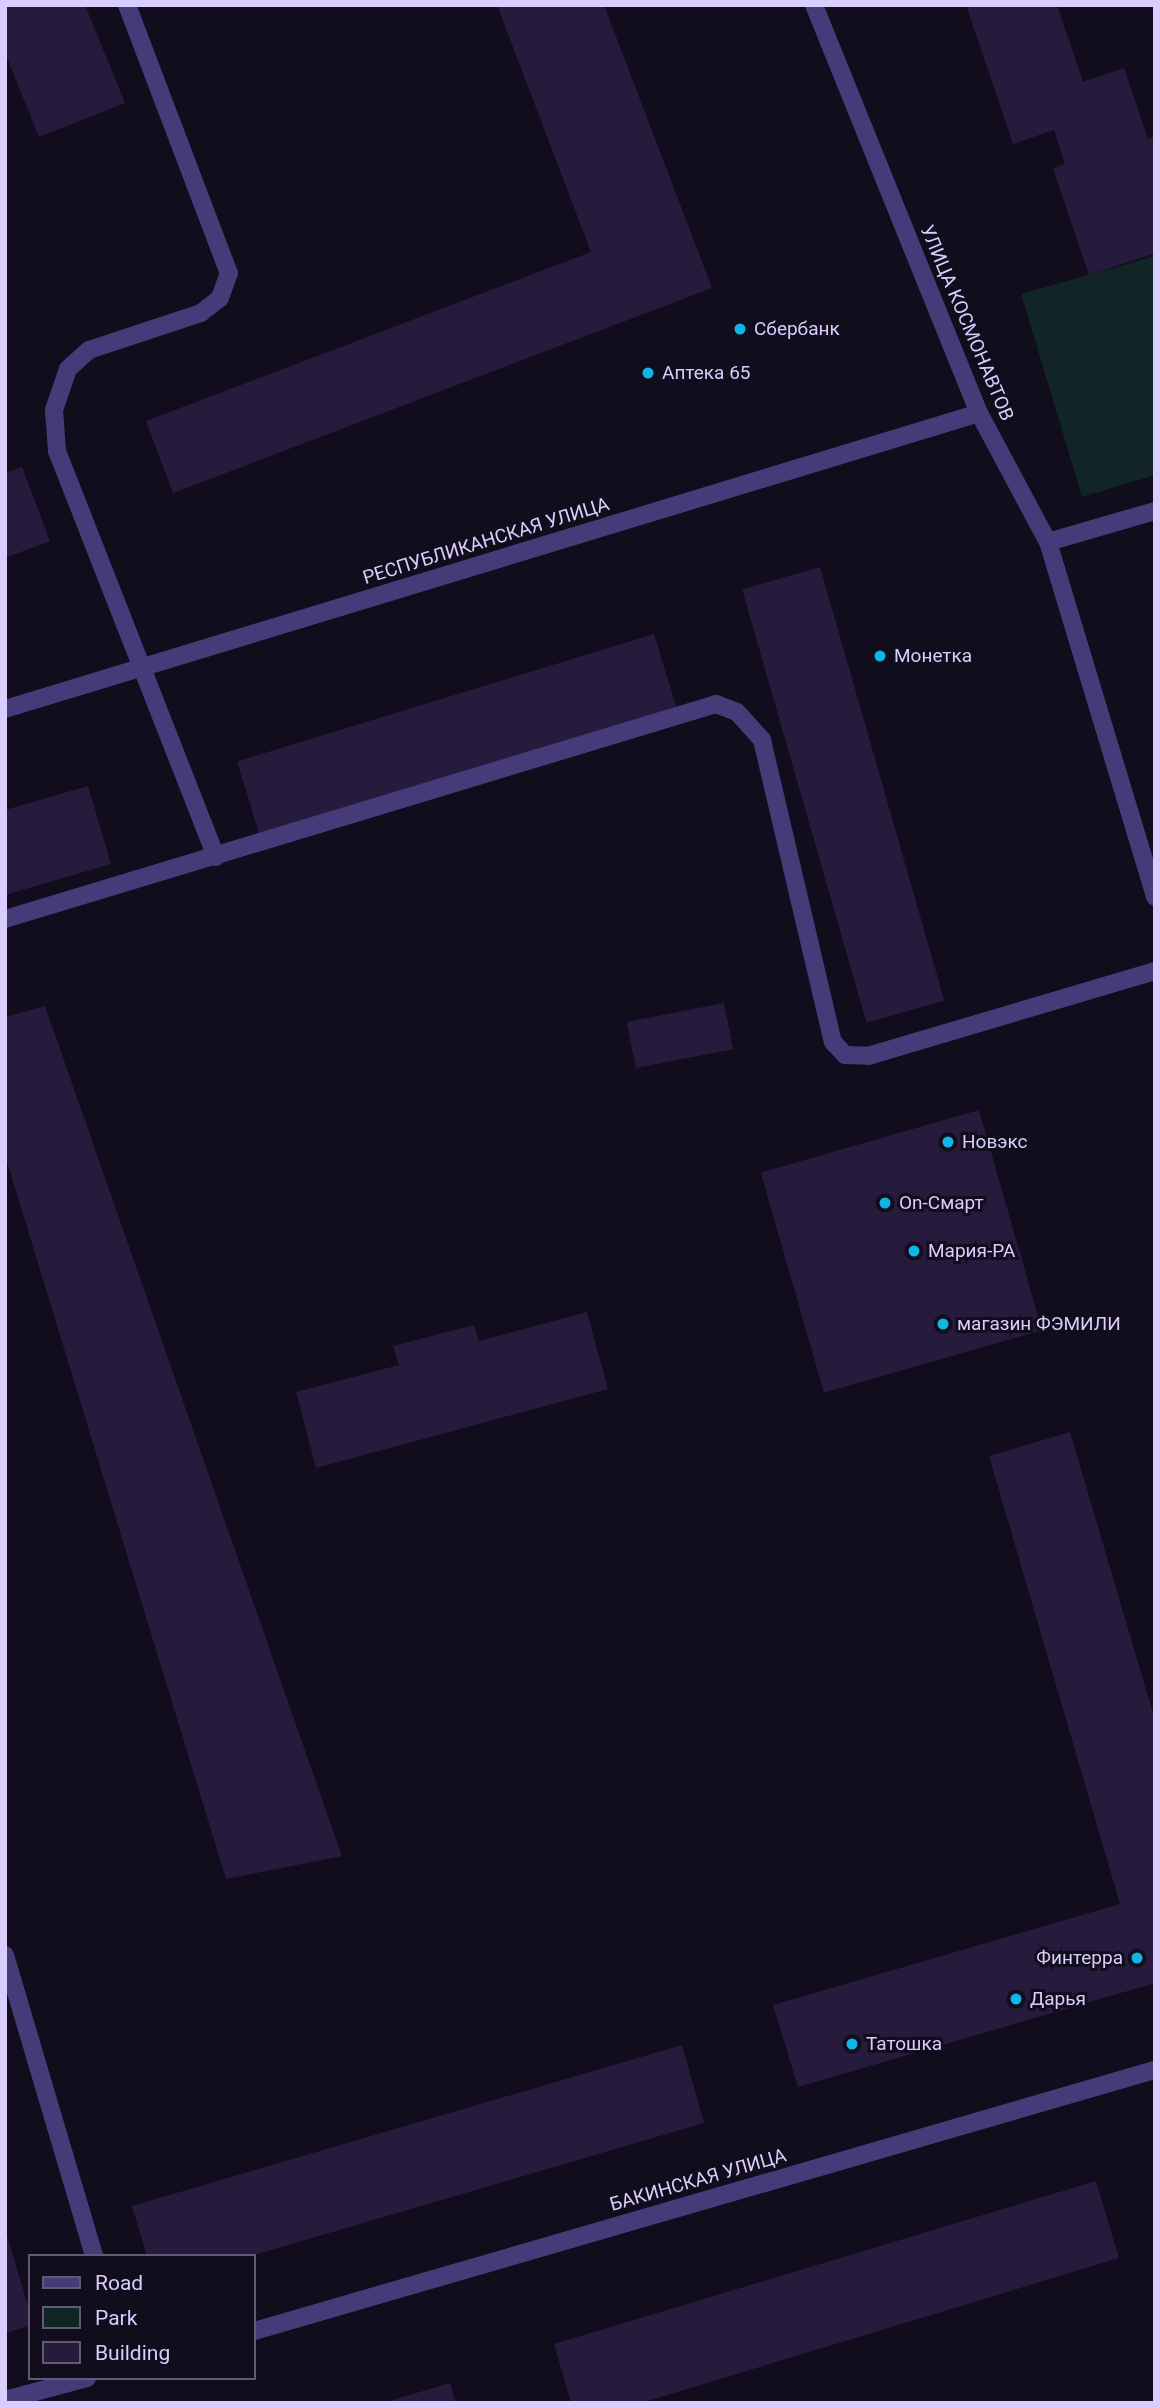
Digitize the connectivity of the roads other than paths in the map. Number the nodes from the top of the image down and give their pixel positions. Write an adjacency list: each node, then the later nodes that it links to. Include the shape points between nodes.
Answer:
1 (127, 5): 6 (street, via 229,273 220,298 201,313 89,350 68,369 54,410 57,451)
2 (814, 5): 3 (street, УЛИЦА КОСМОНАВТОВ)
3 (979, 413): 5 (street, УЛИЦА КОСМОНАВТОВ); 6 (street, РЕСПУБЛИКАНСКАЯ УЛИЦА)
4 (1155, 511): 5 (street)
5 (1048, 542): 9 (street, УЛИЦА КОСМОНАВТОВ)
6 (145, 667): 7 (street, РЕСПУБЛИКАНСКАЯ УЛИЦА); 8 (street)
7 (5, 709)
8 (216, 857): 10 (street); 11 (street, via 716,704 737,712 762,740 833,1042 845,1055 869,1056)
9 (1155, 897)
10 (5, 919)
11 (1155, 971)
12 (5, 1955): 14 (street)
13 (1155, 2070): 15 (street, БАКИНСКАЯ УЛИЦА)
14 (93, 2254)
15 (256, 2330)
16 (79, 2380): 17 (street)
17 (5, 2400)

